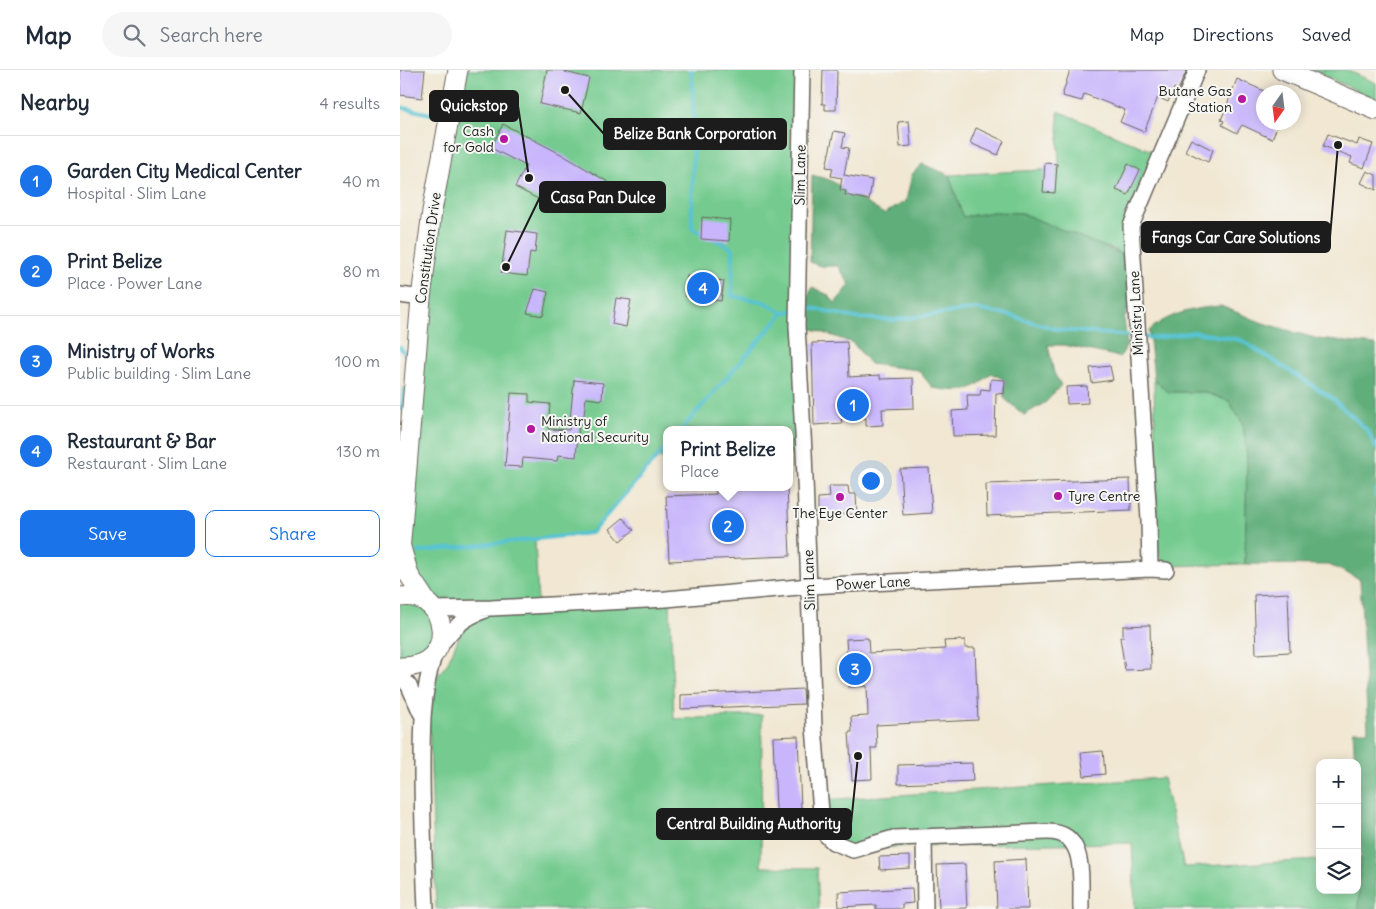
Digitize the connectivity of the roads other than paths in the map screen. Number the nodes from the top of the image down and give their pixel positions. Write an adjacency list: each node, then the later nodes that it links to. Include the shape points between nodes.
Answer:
1 (458, 70): 7 (main road, Constitution Drive, via 432,211)
2 (802, 70): 11 (street, Slim Lane, via 797,319)
3 (1197, 70): 9 (street, Ministry Lane, via 1131,226)
4 (1282, 70): 5 (main road)
5 (1376, 110)
6 (400, 295): 7 (street)
7 (421, 298): 8 (main road, Constitution Drive)
8 (401, 549): 13 (main road, Constitution Drive, via 409,575)
9 (1150, 569): 10 (street, Power Lane); 11 (street, Power Lane)
10 (1166, 570)
11 (810, 586): 14 (street, Power Lane, via 666,599); 19 (street, Slim Lane, via 814,727 822,824 826,835 833,842 854,850 894,838)
12 (400, 597): 13 (main road, via 418,598)
13 (431, 606): 14 (street, Power Lane); 15 (main road, Constitution Drive, via 441,624 442,636)
14 (491, 608): 15 (street, Power Lane, via 458,624)
15 (437, 651): 16 (main road, via 423,664 412,668); 18 (street, via 426,686)
16 (400, 667)
17 (400, 675): 18 (street, via 413,694)
18 (422, 717): 20 (street)
19 (924, 837): 21 (street); 22 (street, Slim Lane, via 1054,832 1071,839 1080,859)
20 (426, 909)
21 (925, 909)
22 (1081, 909)

